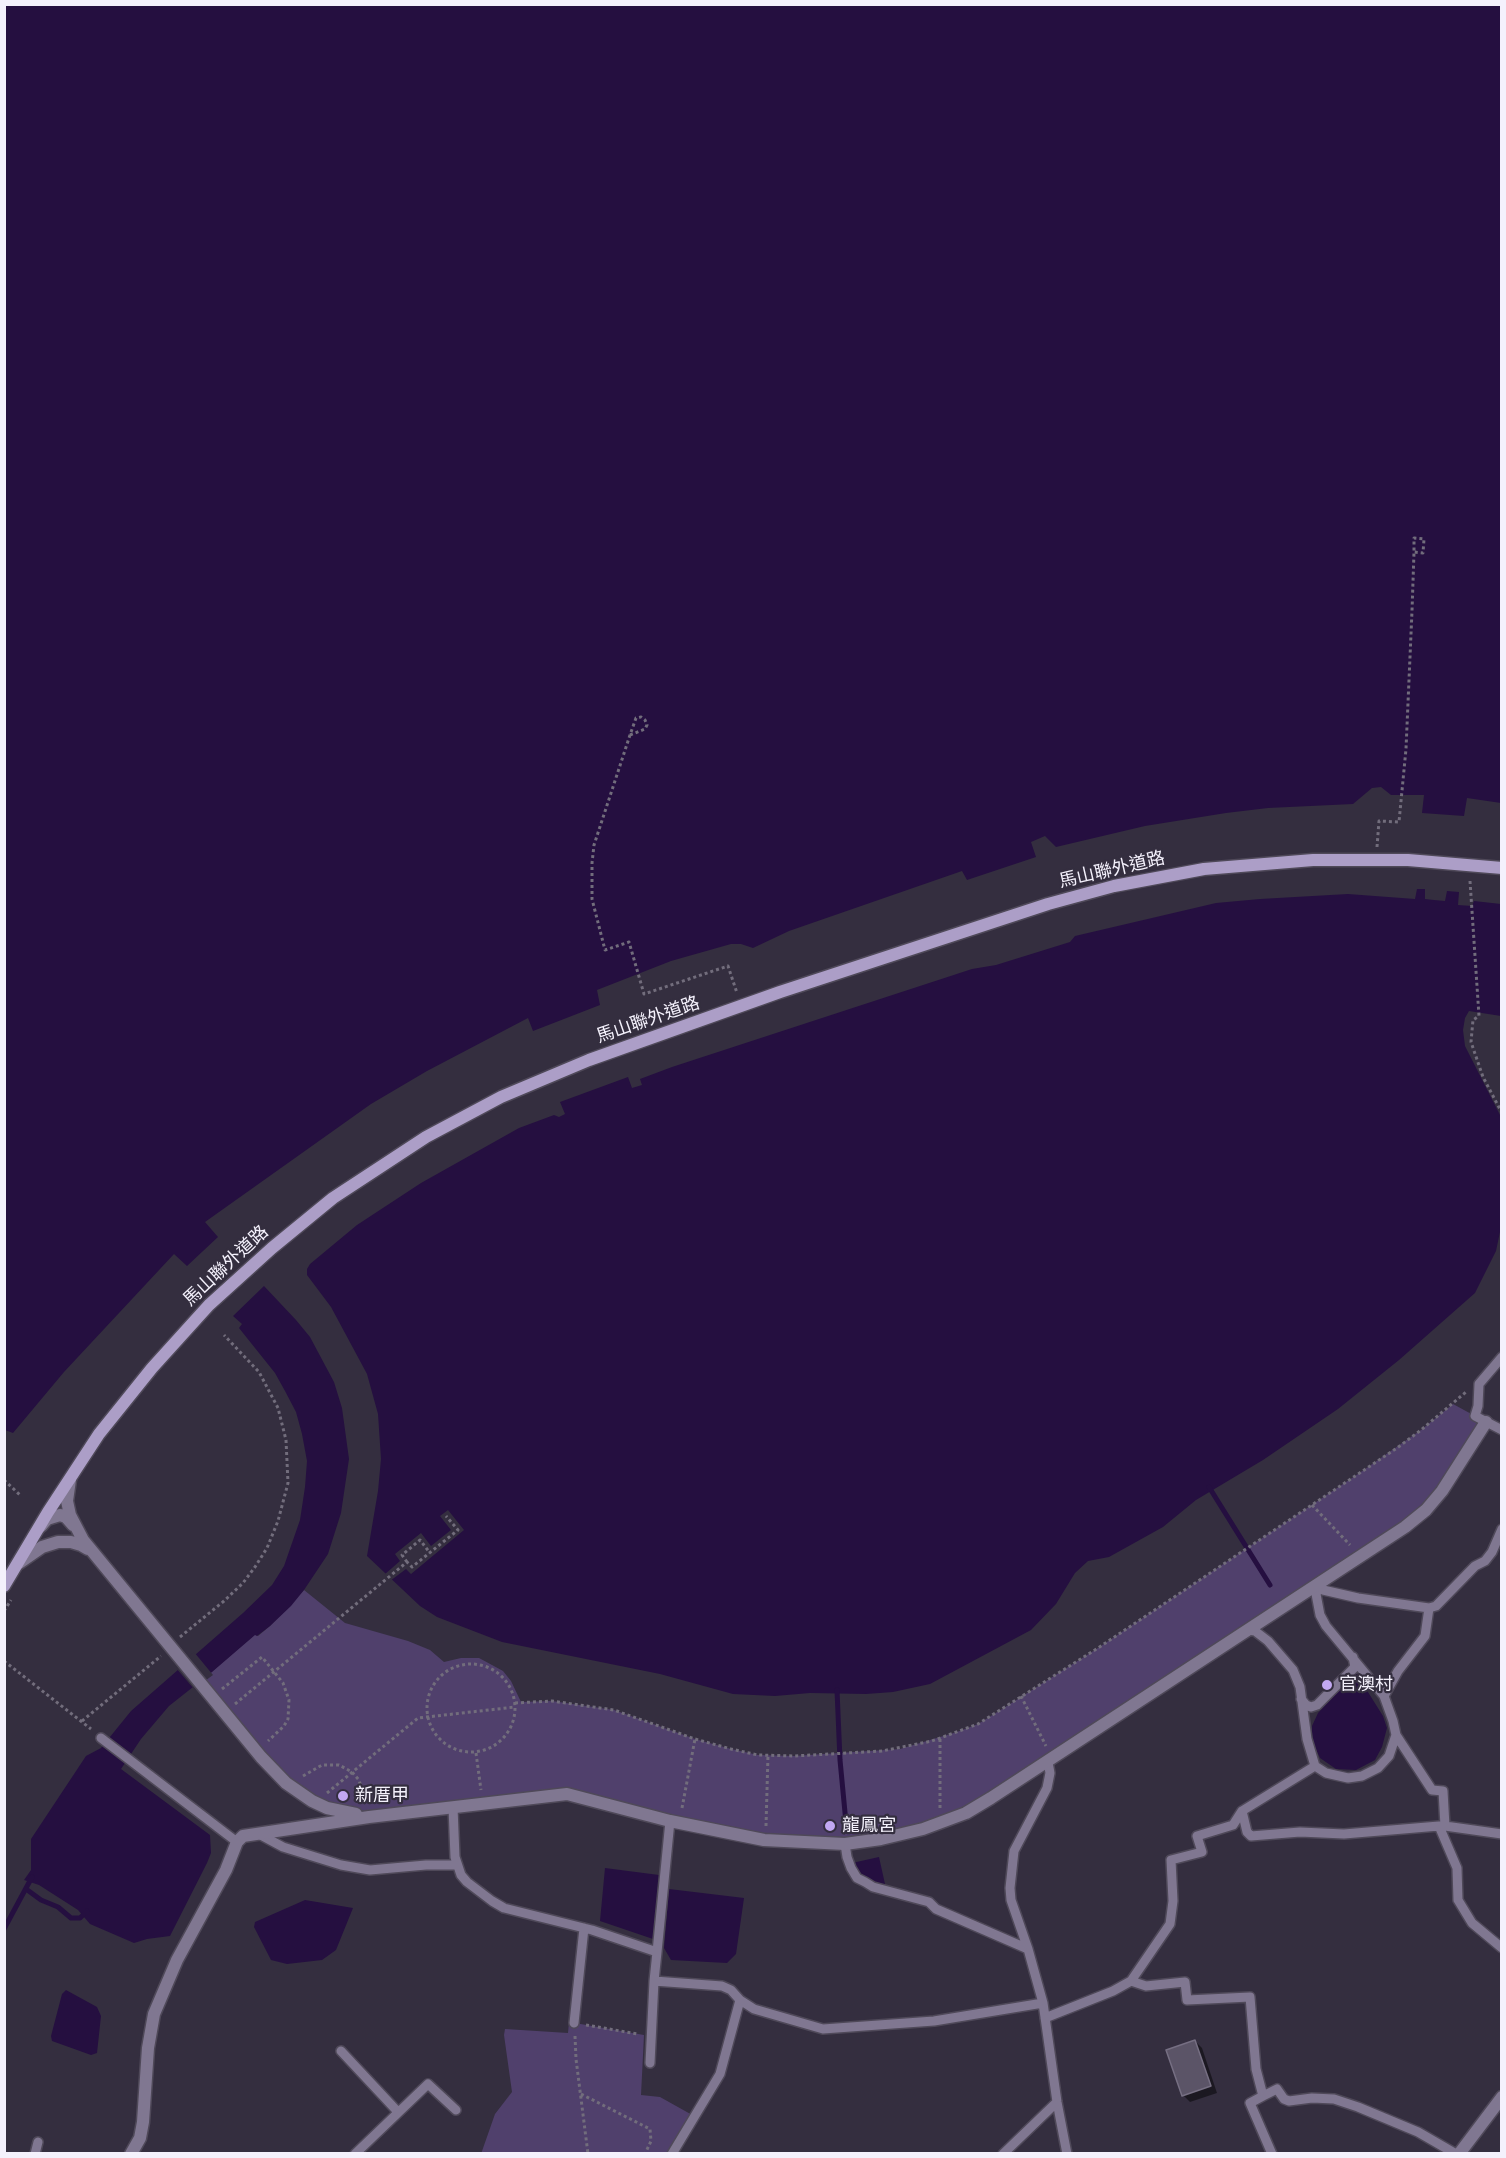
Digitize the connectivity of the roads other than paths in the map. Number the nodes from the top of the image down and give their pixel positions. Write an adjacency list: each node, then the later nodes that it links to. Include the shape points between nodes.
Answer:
1 (1502, 868): 5 (main road, 馬山聯外道路, via 1408,860 1303,861 1204,869 1114,886 780,992 552,1075 426,1137 363,1177 299,1225 185,1329 99,1434)
2 (1502, 1357): 3 (lane, via 1479,1384 1475,1416)
3 (1486, 1422): 4 (lane); 11 (street, via 1443,1491 1426,1510)
4 (1502, 1430)
5 (70, 1477): 6 (main road, 馬山聯外道路); 7 (street, via 67,1501)
6 (39, 1528): 7 (street, via 47,1519 60,1515); 10 (main road, 馬山聯外道路)
7 (76, 1528): 9 (street)
8 (1502, 1529): 13 (lane, via 1485,1561 1475,1566 1446,1598)
9 (98, 1560): 10 (street, via 81,1545 58,1542 42,1547); 23 (street, via 175,1643 183,1660 274,1772 300,1794 327,1808)
10 (19, 1563): 12 (main road, 馬山聯外道路)
11 (1321, 1583): 13 (lane, via 1323,1590); 14 (street); 15 (lane, via 1316,1594 1320,1615)
12 (9, 1590)
13 (1429, 1608): 16 (lane, via 1425,1636)
14 (1247, 1630): 17 (lane, via 1268,1641 1293,1670); 20 (street)
15 (1353, 1657): 16 (lane); 17 (lane, via 1355,1667 1317,1705 1311,1707)
16 (1384, 1696): 18 (lane)
17 (1301, 1699): 21 (lane)
18 (1396, 1735): 21 (lane, via 1389,1756 1378,1768 1362,1776 1348,1778); 26 (lane, via 1432,1790 1443,1791)
19 (101, 1738): 29 (lane)
20 (1048, 1762): 30 (street, via 949,1820 901,1835); 34 (lane, via 1047,1788 1012,1861 1011,1900)
21 (1315, 1766): 24 (lane)
22 (453, 1807): 23 (street); 25 (street, via 567,1794); 31 (lane)
23 (368, 1810): 27 (street)
24 (1242, 1811): 26 (lane, via 1251,1836); 37 (lane, via 1233,1825 1197,1836 1202,1852 1171,1860 1170,1924)
25 (670, 1821): 30 (street, via 764,1840); 35 (lane)
26 (1442, 1826): 28 (lane); 33 (lane, via 1457,1868 1458,1900 1472,1923)
27 (257, 1833): 29 (street, via 243,1836); 31 (lane, via 341,1865 370,1870)
28 (1502, 1834)
29 (237, 1842): 52 (street, via 154,2014 143,2122)
30 (845, 1844): 34 (lane, via 846,1857 857,1878 873,1887 929,1902 936,1909)
31 (457, 1865): 32 (lane, via 467,1882 504,1908)
32 (584, 1928): 35 (lane); 41 (lane)
33 (1502, 1948)
34 (1028, 1949): 39 (lane)
35 (657, 1952): 36 (lane)
36 (654, 1981): 38 (lane, via 722,1986); 43 (lane)
37 (1131, 1981): 40 (lane); 44 (lane, via 1146,1986 1185,1982 1187,2000 1250,1997 1256,2069)
38 (740, 2000): 39 (lane, via 754,2009 823,2029 934,2021); 50 (lane, via 720,2074)
39 (1043, 2003): 40 (lane)
40 (1045, 2018): 46 (lane)
41 (574, 2023)
42 (341, 2051): 48 (lane)
43 (650, 2063)
44 (1263, 2096): 57 (lane, via 1250,2103); 58 (lane, via 1277,2089 1289,2101 1334,2099 1418,2132)
45 (1502, 2097): 58 (street)
46 (1057, 2102): 55 (lane); 56 (lane)
47 (456, 2110): 48 (lane, via 428,2084)
48 (398, 2112): 53 (lane)
49 (38, 2142): 51 (lane)
50 (673, 2151): 54 (lane)
51 (35, 2154)
52 (131, 2154)
53 (355, 2154)
54 (685, 2154)
55 (1003, 2154)
56 (1067, 2154)
57 (1272, 2154)
58 (1457, 2154)

